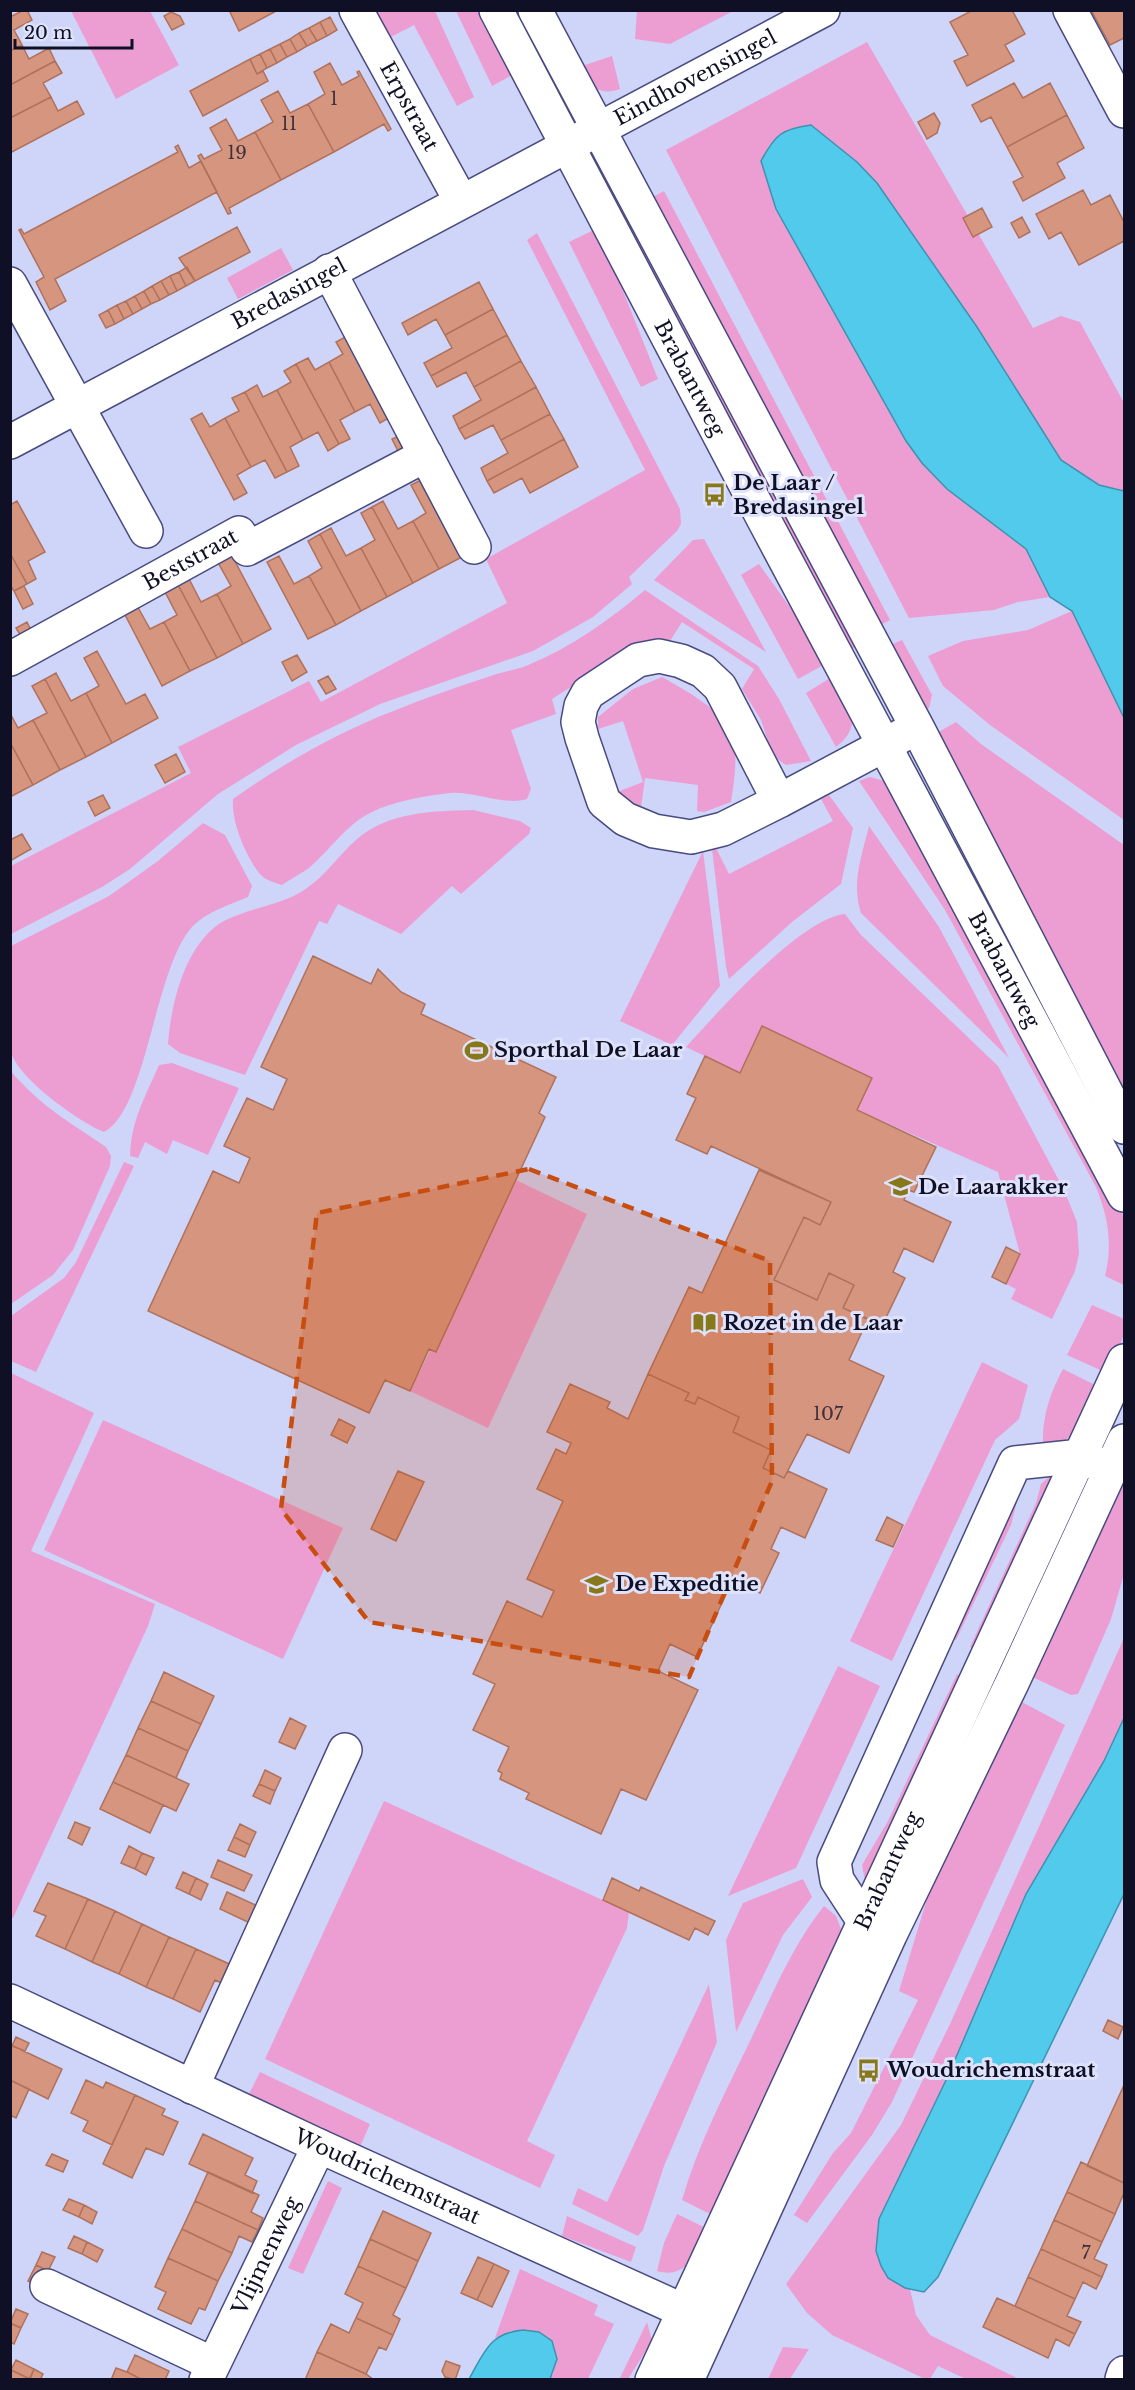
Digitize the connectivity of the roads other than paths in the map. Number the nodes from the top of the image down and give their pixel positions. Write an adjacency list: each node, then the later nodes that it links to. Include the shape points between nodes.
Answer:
1 (356, 10): 9 (street, Erpstraat)
2 (496, 10): 8 (street, Brabantweg)
3 (535, 10): 7 (street, Brabantweg)
4 (823, 10): 7 (street, Eindhovensingel)
5 (1070, 10): 6 (street)
6 (1125, 111)
7 (598, 131): 8 (street, Eindhovensingel); 18 (street, Brabantweg)
8 (568, 146): 9 (street, Bredasingel); 19 (street, Brabantweg)
9 (462, 201): 10 (street, Bredasingel)
10 (329, 271): 12 (street, Bredasingel); 14 (street)
11 (10, 284): 12 (street)
12 (79, 405): 13 (street, Bredasingel); 15 (street)
13 (10, 442)
14 (426, 455): 16 (street); 17 (street, Beststraat, via 247,549 239,532)
15 (146, 531)
16 (474, 547)
17 (10, 658)
18 (918, 727): 19 (street); 21 (street, Brabantweg)
19 (884, 744): 20 (street); 22 (street, Brabantweg)
20 (779, 801): 20 (street, via 723,829 692,837 654,831 625,819 604,802 578,722 581,706 588,693 638,660 659,656 703,671 720,687)
21 (1125, 1128)
22 (1125, 1195)
23 (1125, 1361): 25 (street, Brabantweg)
24 (1125, 1441): 26 (street, Brabantweg)
25 (1082, 1456): 26 (street); 28 (street, Brabantweg); 28 (street, via 1015,1463 834,1862 837,1880)
26 (1111, 1470): 28 (street, Brabantweg, via 1012,1683)
27 (345, 1750): 30 (street)
28 (877, 1929): 33 (street, Brabantweg); 34 (street, Brabantweg)
29 (10, 2001): 30 (street, Woudrichemstraat)
30 (192, 2087): 31 (street, Woudrichemstraat)
31 (320, 2146): 33 (street, Woudrichemstraat); 35 (street, Vlijmenweg)
32 (47, 2286): 35 (street, Vlijmenweg)
33 (684, 2311): 34 (street, Woudrichemstraat); 36 (street, Brabantweg)
34 (716, 2315): 37 (street, Brabantweg)
35 (209, 2372)
36 (652, 2379)
37 (687, 2379)

